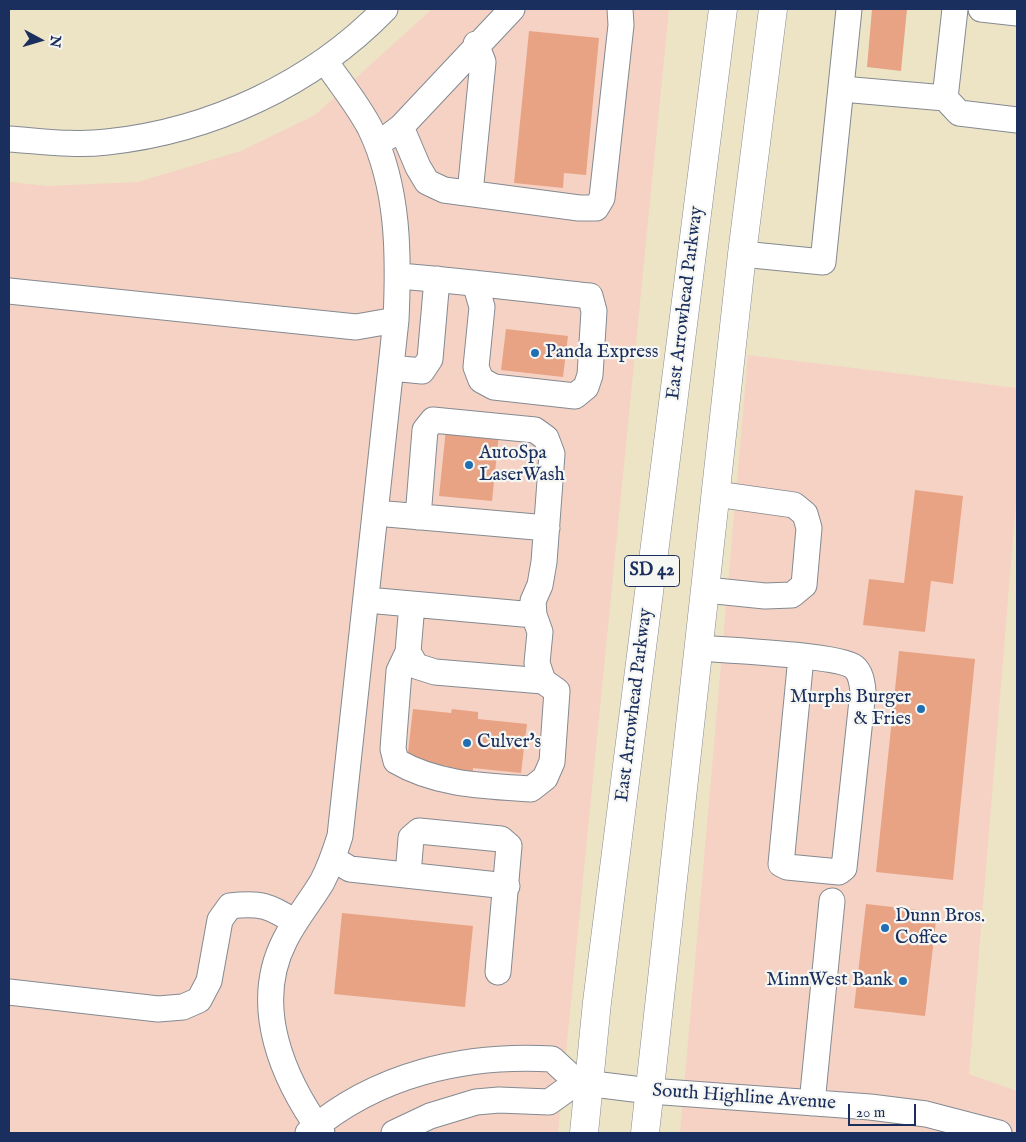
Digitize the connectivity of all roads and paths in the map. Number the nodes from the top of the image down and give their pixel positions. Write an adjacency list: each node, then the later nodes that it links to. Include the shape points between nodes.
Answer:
1 (385, 9): 12 (street)
2 (512, 9): 11 (street)
3 (620, 9): 19 (street, via 621,25 602,198 596,208)
4 (723, 9): 46 (main road, East Arrowhead Parkway / SD 42)
5 (773, 9): 20 (main road, SD 42)
6 (849, 9): 13 (street)
7 (861, 9): 13 (street)
8 (955, 9): 14 (street)
9 (981, 9): 10 (street)
10 (1017, 13)
11 (476, 44): 16 (street); 19 (street, via 483,62)
12 (325, 61): 17 (street, via 252,102 179,129 106,143 69,144); 18 (street, via 370,128)
13 (847, 89): 14 (street); 20 (street, via 823,262)
14 (945, 98): 15 (street, via 959,113)
15 (1017, 120)
16 (401, 127): 18 (street); 19 (street, via 427,182 444,190)
17 (9, 139)
18 (376, 146): 21 (street, via 385,169 395,217)
19 (470, 193)
20 (742, 254): 27 (main road, SD 42)
21 (398, 276): 22 (street); 25 (street)
22 (437, 279): 23 (street); 26 (street, via 430,360 422,371)
23 (475, 283): 23 (street, via 482,307 476,367 481,380 494,388 575,396 586,387 590,375 594,311 590,296)
24 (9, 291): 25 (street, via 356,327)
25 (396, 320): 26 (street)
26 (391, 368): 28 (street)
27 (716, 494): 31 (main road, SD 42); 31 (street, via 794,505 805,514 809,528 804,585 792,595 765,596)
28 (376, 513): 29 (street); 32 (street)
29 (418, 517): 30 (street); 30 (street, via 425,430 433,420 535,430 546,438 552,454)
30 (547, 528): 34 (street, via 540,584 533,601)
31 (706, 590): 35 (main road, SD 42)
32 (367, 600): 33 (street); 39 (street, via 347,794)
33 (412, 604): 34 (street); 36 (street)
34 (534, 615): 38 (street, via 540,632 537,662)
35 (698, 648): 37 (street); 47 (main road, SD 42)
36 (408, 652): 38 (street, via 416,666 435,672); 38 (street, via 399,671 393,749 396,761 411,770 467,785 531,789 545,778 552,762 557,690)
37 (801, 657): 37 (street, via 844,661 855,668 862,679 844,868 839,872 781,864)
38 (543, 681)
39 (333, 859): 40 (street, via 350,869); 43 (street)
40 (408, 875): 41 (street); 41 (street, via 411,838 419,831 501,839 509,846)
41 (507, 886): 44 (street)
42 (832, 901): 48 (street)
43 (295, 922): 45 (street, via 272,907 252,903 230,906 220,920 209,981 199,1000 183,1007 158,1009); 50 (street, via 284,942 274,977 274,1036 285,1072)
44 (498, 972)
45 (9, 992)
46 (583, 1083): 47 (street, South Highline Avenue); 50 (street, via 552,1059 499,1058 438,1066 408,1076 347,1106); 51 (street, via 549,1102 476,1102 430,1116); 52 (main road, East Arrowhead Parkway / SD 42)
47 (650, 1091): 48 (street, South Highline Avenue); 53 (main road, SD 42)
48 (812, 1103): 49 (street, South Highline Avenue)
49 (902, 1122): 54 (street, South Highline Avenue, via 951,1120)
50 (316, 1131)
51 (394, 1133)
52 (584, 1133)
53 (645, 1133)
54 (999, 1133)

